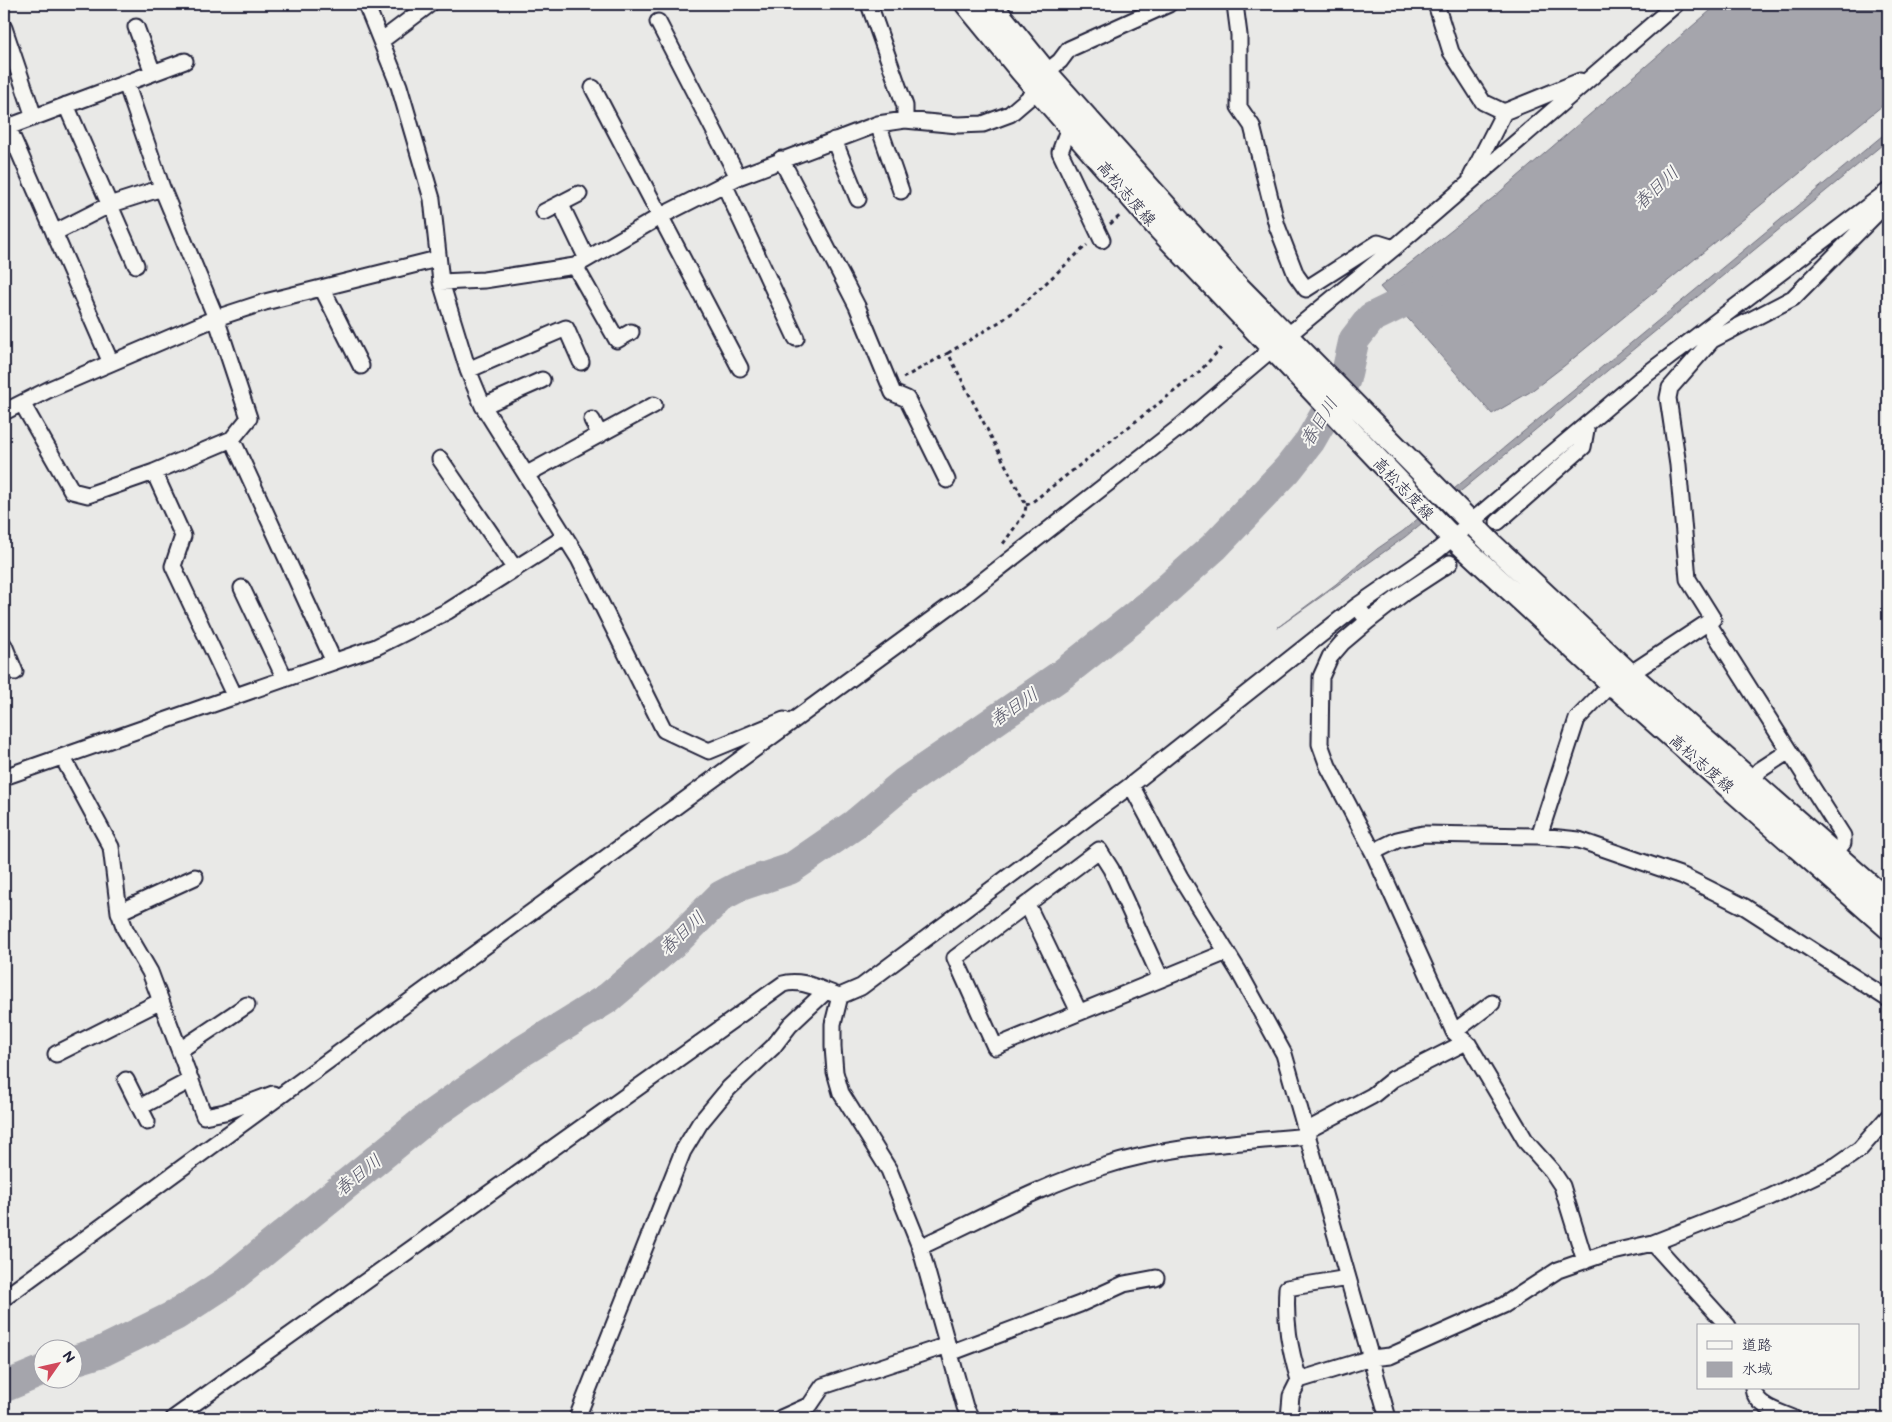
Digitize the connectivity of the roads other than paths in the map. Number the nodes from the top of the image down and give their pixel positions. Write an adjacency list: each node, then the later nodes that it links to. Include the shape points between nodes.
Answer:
1 (366, 4): 13 (street)
2 (430, 4): 13 (street)
3 (869, 4): 23 (street, via 905,106)
4 (966, 4): 17 (main road, 高松志度線)
5 (991, 4): 17 (main road, 高松志度線)
6 (1169, 4): 17 (street, via 1069,49)
7 (1235, 4): 43 (street, via 1239,35 1239,107 1252,126 1277,226 1296,275 1306,289 1378,243)
8 (1436, 4): 21 (street, via 1451,52 1483,102)
9 (1676, 4): 16 (street)
10 (658, 22): 28 (street)
11 (136, 27): 15 (street)
12 (4, 28): 22 (street)
13 (381, 41): 44 (street, via 399,86 432,198)
14 (185, 61): 15 (street)
15 (153, 73): 18 (street)
16 (1593, 76): 21 (street); 30 (street)
17 (1042, 81): 23 (street, via 1010,114 983,124); 25 (main road, 高松志度線); 53 (main road, 高松志度線, via 1234,282)
18 (126, 83): 20 (street); 31 (street)
19 (593, 88): 40 (street)
20 (66, 105): 22 (street); 38 (street)
21 (1504, 112): 30 (street)
22 (34, 117): 41 (street, via 8,127)
23 (905, 120): 24 (street)
24 (878, 124): 26 (street); 32 (street)
25 (1069, 127): 42 (street, via 1060,152); 53 (main road, 高松志度線, via 1163,234)
26 (834, 140): 27 (street); 36 (street)
27 (781, 160): 28 (street); 71 (street, via 857,306 893,393 907,399)
28 (738, 177): 29 (street)
29 (724, 184): 40 (street); 52 (street)
30 (1468, 184): 43 (street)
31 (162, 188): 38 (street); 49 (street)
32 (901, 191)
33 (1888, 191): 51 (street)
34 (579, 194): 37 (street)
35 (1888, 199): 51 (street, via 1793,298)
36 (858, 200)
37 (560, 204): 39 (street); 45 (street)
38 (109, 205): 41 (street); 46 (street)
39 (544, 212)
40 (660, 216): 45 (street); 57 (street)
41 (54, 233): 55 (street)
42 (1100, 237)
43 (1394, 248): 53 (street)
44 (437, 260): 47 (street); 48 (street)
45 (581, 263): 47 (street, via 484,280); 50 (street, via 618,340)
46 (136, 265)
47 (441, 282): 58 (street)
48 (322, 288): 49 (street); 56 (street)
49 (216, 318): 55 (street); 67 (street, via 249,418)
50 (631, 332)
51 (1708, 335): 65 (street); 81 (street, via 1670,388 1668,398 1688,579 1713,619)
52 (796, 338)
53 (1284, 347): 72 (main road, 高松志度線); 74 (main road, 高松志度線); 88 (street, via 965,595)
54 (581, 362): 58 (street, via 566,328)
55 (111, 363): 60 (street)
56 (361, 366)
57 (740, 368)
58 (468, 370): 62 (street)
59 (542, 380): 62 (street)
60 (22, 403): 63 (street); 69 (street, via 72,491 88,495)
61 (654, 405): 66 (street)
62 (482, 406): 70 (street)
63 (4, 412)
64 (592, 420): 66 (street)
65 (1587, 424): 72 (street); 73 (street, via 1583,447)
66 (600, 435): 70 (street)
67 (232, 439): 69 (street); 83 (street)
68 (440, 459): 77 (street)
69 (154, 472): 87 (street, via 183,536 173,566)
70 (526, 474): 75 (street)
71 (947, 480)
72 (1468, 518): 74 (street); 86 (main road, 高松志度線)
73 (1498, 522)
74 (1449, 534): 79 (street); 86 (main road, 高松志度線)
75 (566, 537): 77 (street); 88 (street, via 664,730 709,751)
76 (1450, 563): 80 (street)
77 (515, 569): 83 (street, via 448,611 376,647)
78 (242, 588): 85 (street)
79 (1357, 606): 80 (street); 93 (street)
80 (1368, 621): 95 (street, via 1342,643 1320,677 1320,744 1328,766)
81 (1708, 623): 86 (street, via 1640,665); 89 (street)
82 (4, 645): 84 (street)
83 (334, 662): 85 (street)
84 (16, 672)
85 (285, 679): 87 (street)
86 (1622, 680): 92 (main road, 高松志度線); 94 (street, via 1604,691 1578,719); 101 (main road, 高松志度線)
87 (235, 697): 90 (street)
88 (805, 711): 116 (street)
89 (1789, 751): 92 (street, via 1760,770); 96 (street, via 1842,836 1843,843)
90 (64, 758): 91 (street); 100 (street, via 111,847)
91 (4, 778)
92 (1752, 781): 96 (main road, 高松志度線)
93 (1131, 785): 102 (street, via 1180,877); 104 (street, via 861,987)
94 (1539, 836): 95 (street, via 1423,834 1397,840); 105 (street, via 1579,840 1682,876 1745,907)
95 (1373, 852): 110 (street)
96 (1834, 854): 98 (main road, 高松志度線)
97 (195, 877): 100 (street)
98 (1888, 901)
99 (1027, 904): 103 (street, via 1099,850 1111,869); 109 (street); 109 (street, via 956,958 996,1047)
100 (119, 912): 106 (street)
101 (1888, 928)
102 (1227, 952): 103 (street); 121 (street, via 1284,1054)
103 (1161, 979): 109 (street)
104 (832, 994): 123 (street, via 835,1072 840,1093 889,1170); 135 (street, via 791,982 775,989); 136 (street, via 790,1025 773,1047 730,1088 700,1123 683,1151)
105 (1888, 999)
106 (162, 1001): 112 (street); 113 (street)
107 (1492, 1003): 110 (street)
108 (248, 1005): 112 (street)
109 (1079, 1012)
110 (1454, 1032): 111 (street)
111 (1466, 1042): 121 (street, via 1393,1079 1372,1096); 124 (street, via 1527,1143 1562,1186)
112 (180, 1050): 115 (street)
113 (56, 1054)
114 (126, 1080): 117 (street)
115 (191, 1080): 116 (street, via 204,1116 225,1112); 117 (street)
116 (291, 1087): 125 (street)
117 (140, 1107): 119 (street)
118 (1888, 1117): 120 (street)
119 (147, 1122)
120 (1884, 1132): 122 (street, via 1837,1165 1770,1197)
121 (1307, 1134): 123 (street, via 1201,1147 1105,1165 1040,1190); 127 (street)
122 (1653, 1243): 124 (street); 130 (street)
123 (920, 1247): 131 (street)
124 (1585, 1261): 132 (street, via 1558,1270 1504,1305 1390,1356)
125 (30, 1278): 128 (street); 129 (street)
126 (1156, 1278): 131 (street, via 1124,1284 1080,1304)
127 (1348, 1278): 132 (street); 133 (street, via 1288,1288 1288,1344)
128 (4, 1282)
129 (4, 1298)
130 (1726, 1324)
131 (949, 1349): 137 (street, via 823,1386 810,1405); 138 (street)
132 (1371, 1358): 133 (street); 140 (street)
133 (1299, 1380): 139 (street, via 1291,1396)
134 (1753, 1390): 141 (street, via 1763,1404)
135 (174, 1418)
136 (577, 1418)
137 (781, 1418)
138 (970, 1418)
139 (1289, 1418)
140 (1388, 1418)
141 (1793, 1418)

